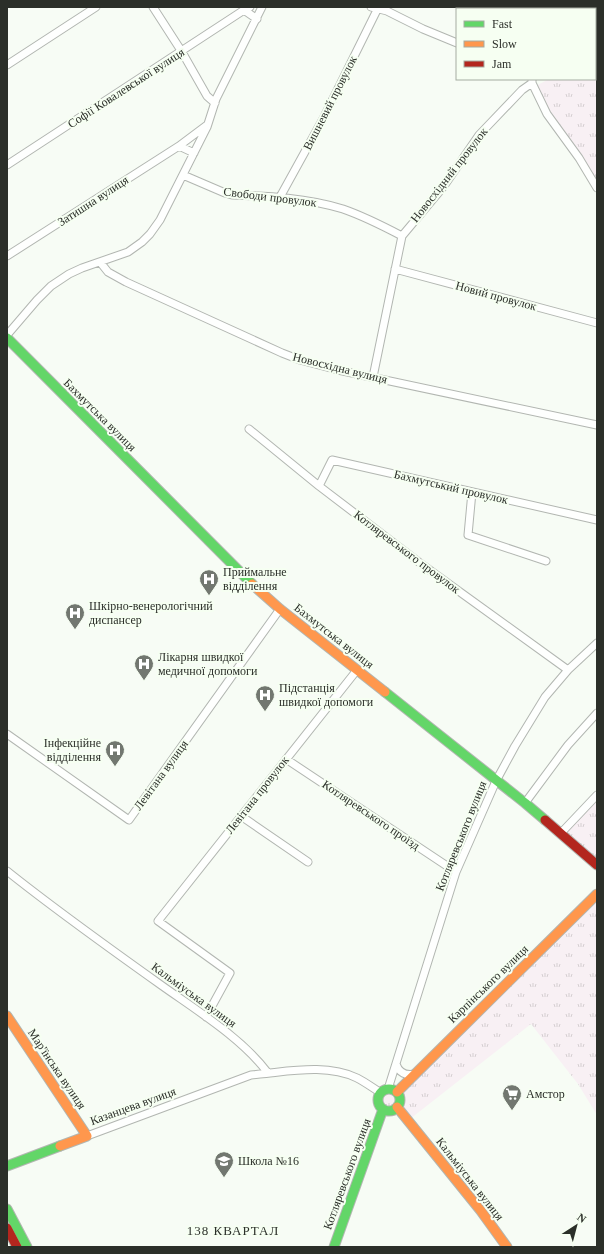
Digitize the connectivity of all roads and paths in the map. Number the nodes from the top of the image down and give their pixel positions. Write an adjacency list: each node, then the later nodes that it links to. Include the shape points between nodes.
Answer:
1 (96, 7): 9 (street)
2 (153, 7): 8 (street)
3 (262, 7): 6 (street)
4 (375, 8): 7 (street); 18 (street, Вишневий провулок, via 323,119)
5 (247, 9): 6 (street, Софії Ковалевської вулиця); 8 (street, Софії Ковалевської вулиця)
6 (257, 19): 11 (street)
7 (456, 43)
8 (182, 52): 11 (street, via 207,96); 15 (street, Софії Ковалевської вулиця)
9 (7, 65)
10 (532, 81): 17 (street, via 547,114); 19 (street, Новосхідний провулок, via 479,135 444,186)
11 (215, 103): 12 (street)
12 (208, 125): 13 (street, Затишна вулиця); 14 (street)
13 (179, 146): 14 (street); 20 (street, Затишна вулиця)
14 (194, 153): 16 (street)
15 (7, 165)
16 (183, 175): 18 (street, Свободи провулок, via 232,195); 21 (street, via 150,234 128,252)
17 (597, 188)
18 (280, 197): 19 (street, Свободи провулок, via 344,209)
19 (402, 236): 22 (street, Новосхідний провулок)
20 (7, 256)
21 (100, 262): 24 (street, via 76,271 52,286); 26 (street, Новосхідна вулиця, via 108,272 126,282 300,360)
22 (395, 269): 23 (street, Новий провулок); 26 (street, Новосхідний провулок)
23 (597, 323)
24 (7, 335)
25 (7, 338): 33 (street, Бахмутська вулиця)
26 (373, 377): 27 (street, Новосхідна вулиця)
27 (597, 425)
28 (249, 429): 29 (street, Котляревського провулок)
29 (319, 486): 30 (street, Бахмутський провулок, via 332,460); 36 (street, Котляревського провулок)
30 (472, 492): 31 (street, Бахмутський провулок); 32 (street, via 468,536)
31 (597, 520)
32 (546, 561)
33 (280, 609): 35 (street, Бахмутська вулиця); 38 (street, Левітана вулиця, via 129,820)
34 (597, 643): 36 (street, Котляревського вулиця)
35 (357, 670): 39 (street, Левітана провулок); 40 (street, Бахмутська вулиця)
36 (568, 670): 40 (street, Котляревського вулиця, via 536,710)
37 (597, 713): 42 (street, via 568,745)
38 (7, 734)
39 (286, 758): 43 (street, Левітана провулок); 48 (street, Котляревського проїзд)
40 (496, 781): 42 (street, Бахмутська вулиця); 48 (street, Котляревського вулиця)
41 (597, 795): 44 (street)
42 (524, 803): 44 (street, Бахмутська вулиця)
43 (241, 816): 45 (street); 51 (street, Левітана провулок, via 158,921 230,973)
44 (561, 833): 46 (street, Бахмутська вулиця)
45 (308, 862)
46 (597, 865)
47 (7, 871): 51 (street, Кальміуська вулиця, via 66,917)
48 (456, 872): 52 (street, Котляревського вулиця)
49 (597, 894): 54 (street, Карпінського вулиця)
50 (7, 1016): 58 (street, Мар'їнська вулиця)
51 (206, 1017): 53 (street, Кальміуська вулиця, via 252,1055)
52 (396, 1064): 54 (street, via 403,1074); 55 (street, Котляревського вулиця)
53 (268, 1073): 55 (street, via 330,1070); 58 (street, Казанцева вулиця, via 251,1075)
54 (415, 1074): 55 (street, Карпінського вулиця)
55 (388, 1091): 56 (street, via 400,1100); 57 (street, via 378,1098 378,1103)
56 (397, 1107): 57 (street, via 390,1111); 65 (street, Кальміуська вулиця)
57 (383, 1109): 64 (street, Котляревського вулиця)
58 (87, 1136): 59 (street, Казанцева вулиця)
59 (7, 1166)
60 (7, 1209): 63 (street)
61 (7, 1228): 62 (street)
62 (17, 1247)
63 (27, 1247)
64 (334, 1247)
65 (507, 1247)

